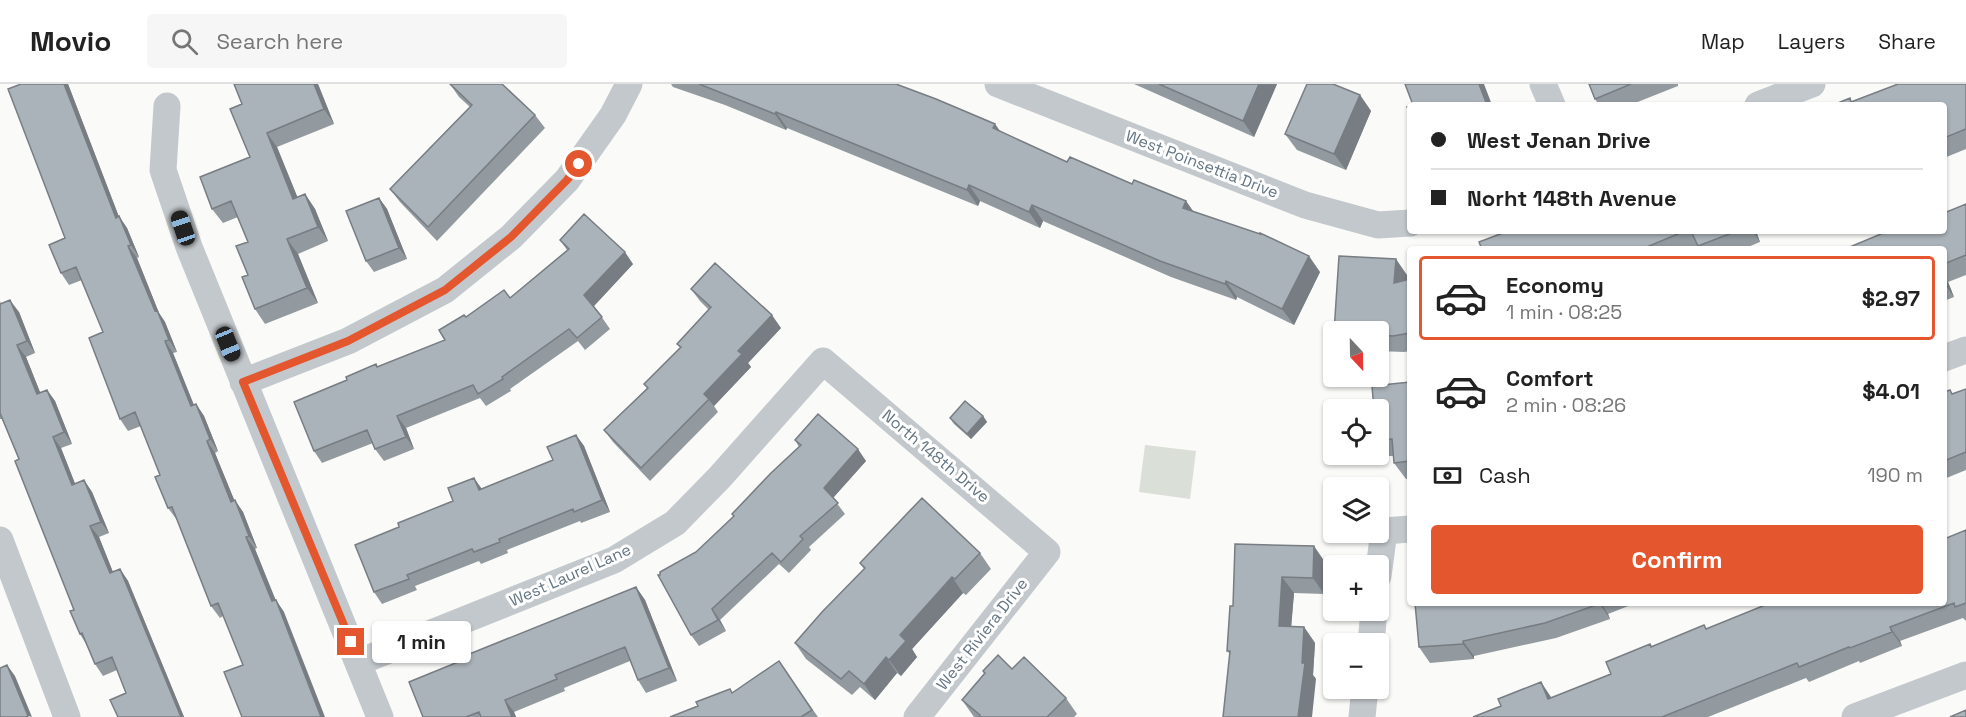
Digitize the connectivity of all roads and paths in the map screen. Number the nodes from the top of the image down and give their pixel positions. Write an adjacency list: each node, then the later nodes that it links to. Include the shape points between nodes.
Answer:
1 (629, 84): 12 (street, via 613,115 567,180 511,237 445,290 348,341)
2 (998, 84): 8 (street, West Poinsettia Drive, via 1305,205 1378,225)
3 (1543, 84): 5 (street)
4 (1812, 84): 6 (street)
5 (1551, 102)
6 (1766, 102)
7 (167, 106): 12 (street, via 163,170)
8 (1407, 223)
9 (1966, 350): 10 (street)
10 (1947, 357)
11 (823, 361): 15 (street, North 148th Drive); 17 (street, West Laurel Lane, via 675,523 614,560)
12 (243, 382): 17 (street)
13 (1397, 530): 16 (street)
14 (0, 540): 21 (street)
15 (1047, 552): 23 (street, West Riviera Drive)
16 (1387, 555)
17 (359, 662): 22 (street)
18 (1966, 675): 20 (street)
19 (1364, 699): 24 (street)
20 (1889, 711): 25 (street)
21 (68, 717)
22 (380, 717)
23 (917, 717)
24 (1362, 717)
25 (1855, 717)

